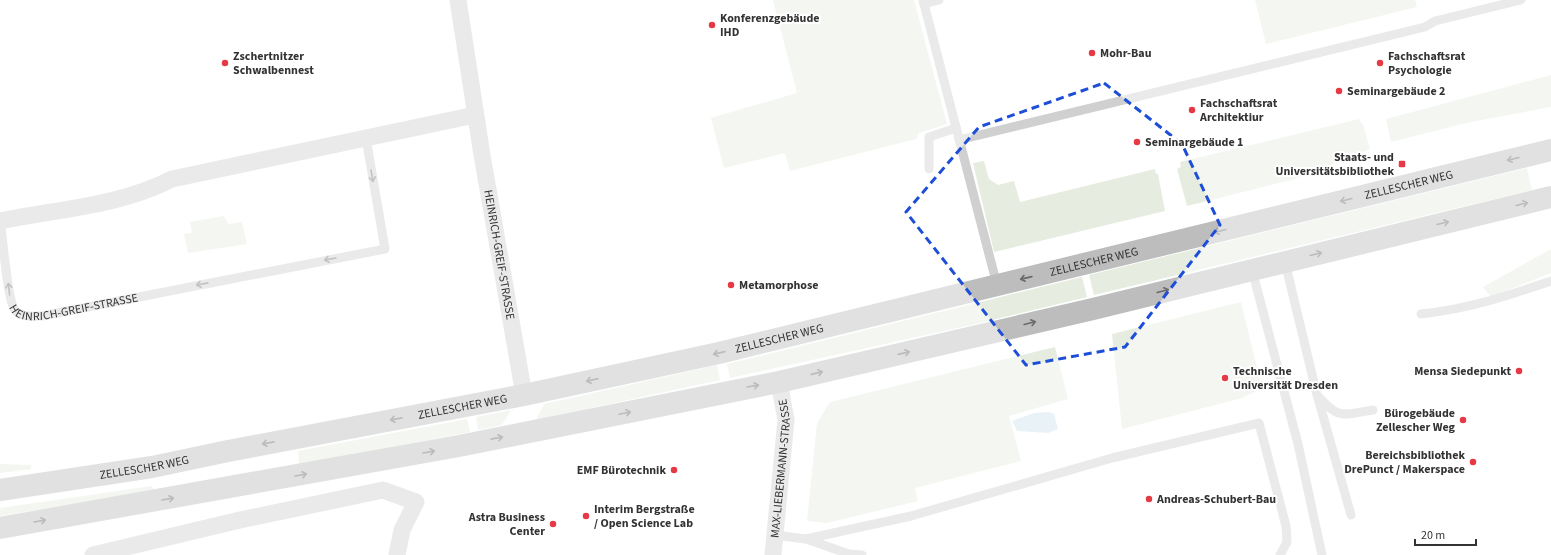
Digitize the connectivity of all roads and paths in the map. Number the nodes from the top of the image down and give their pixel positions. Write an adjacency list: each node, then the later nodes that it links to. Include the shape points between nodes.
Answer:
1 (458, 0): 5 (street, HEINRICH-GREIF-STRASSE)
2 (939, 0): 4 (lane)
3 (1521, 0): 8 (lane, via 1435,21 1425,27)
4 (923, 2): 6 (lane)
5 (475, 115): 7 (street, HEINRICH-GREIF-STRASSE); 19 (street, HEINRICH-GREIF-STRASSE)
6 (956, 128): 8 (lane); 10 (lane, via 929,137)
7 (366, 138): 12 (street, HEINRICH-GREIF-STRASSE, via 172,179 154,189 125,198); 12 (lane, HEINRICH-GREIF-STRASSE, one-way to 12, via 385,249 49,314 26,316 15,310 10,296)
8 (959, 140): 16 (lane)
9 (1551, 150): 16 (main road, ZELLESCHER WEG, one-way to 16)
10 (929, 169)
11 (1551, 197): 13 (main road, one-way to 11)
12 (0, 221)
13 (1285, 262): 14 (main road); 20 (lane)
14 (1252, 270): 18 (main road, one-way to 14); 32 (lane, via 1298,444)
15 (1551, 281): 17 (lane, via 1493,301 1450,311)
16 (997, 285): 19 (main road, ZELLESCHER WEG, one-way to 19, via 719,353)
17 (1421, 314)
18 (779, 382): 24 (main road, one-way to 18, via 459,446); 25 (street, MAX-LIEBERMANN-STRASSE, via 786,420)
19 (524, 395): 22 (main road, ZELLESCHER WEG, one-way to 22, via 228,451 152,468)
20 (1317, 395): 21 (lane, via 1328,408 1346,416); 23 (lane)
21 (1373, 410)
22 (0, 490)
23 (1351, 515)
24 (0, 528)
25 (775, 535): 26 (lane); 29 (street, MAX-LIEBERMANN-STRASSE)
26 (806, 539): 30 (lane, via 849,554); 31 (lane, via 911,516 1112,458 1259,422 1286,526 1287,542)
27 (93, 555): 28 (street, via 383,490 416,502 402,530)
28 (397, 555)
29 (772, 555)
30 (862, 555)
31 (1280, 555)
32 (1322, 555)

